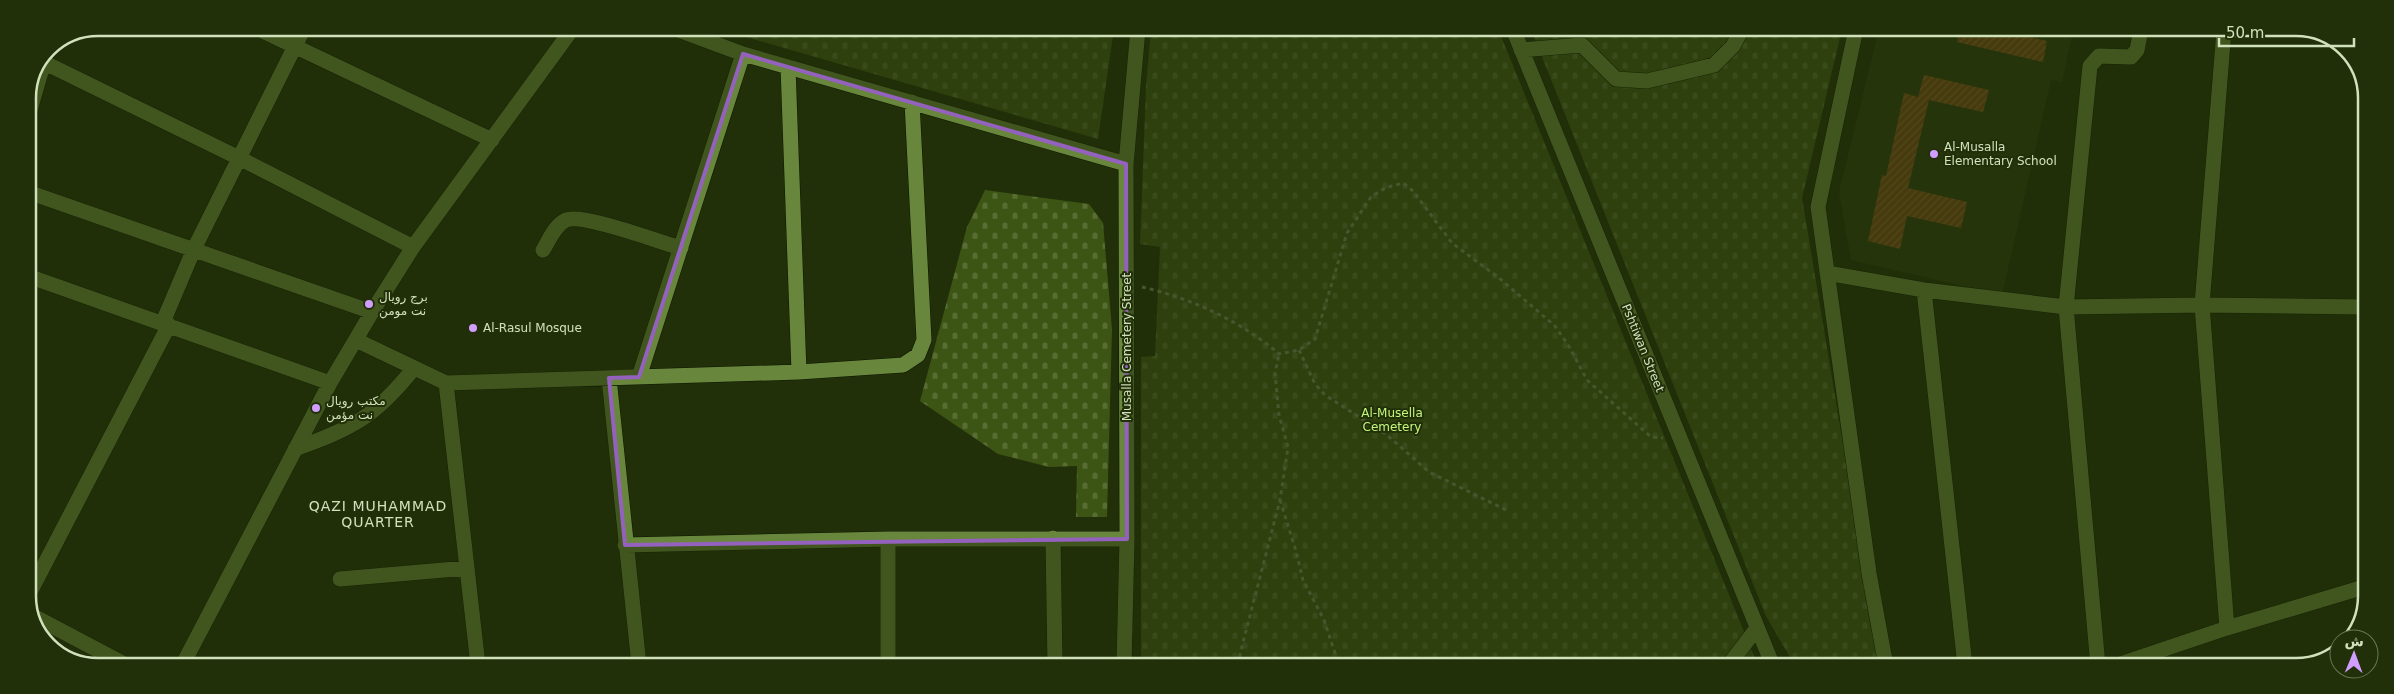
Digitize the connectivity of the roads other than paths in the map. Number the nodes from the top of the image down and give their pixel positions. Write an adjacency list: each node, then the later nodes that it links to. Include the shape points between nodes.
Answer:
1 (272, 36): 11 (street)
2 (300, 36): 11 (street)
3 (562, 36): 17 (street)
4 (695, 36): 13 (street)
5 (1137, 36): 19 (street, Musalla Cemetery Street)
6 (1516, 36): 12 (street, Pshtiwan Street)
7 (1738, 36): 12 (street, via 1714,65 1647,80 1616,79 1582,45)
8 (1855, 36): 25 (street, via 1818,207)
9 (2140, 36): 29 (street, via 2138,50 2132,57 2099,56 2090,66)
10 (2224, 36): 28 (street)
11 (294, 47): 17 (street); 18 (street)
12 (1521, 50): 50 (street, Pshtiwan Street)
13 (743, 54): 15 (street); 22 (street)
14 (50, 60): 18 (street)
15 (788, 67): 16 (street); 35 (street)
16 (912, 102): 19 (street); 35 (street, via 924,340 921,348 918,355 903,365)
17 (492, 140): 21 (street)
18 (239, 158): 21 (street); 23 (street)
19 (1126, 164): 43 (street, Musalla Cemetery Street)
20 (36, 195): 23 (street)
21 (414, 247): 31 (street)
22 (681, 248): 24 (street, via 572,218 558,226); 36 (street)
23 (194, 249): 31 (street); 32 (street)
24 (543, 250)
25 (1827, 273): 27 (street); 61 (street, via 1869,573)
26 (36, 279): 32 (street)
27 (1924, 290): 29 (street); 62 (street)
28 (2202, 305): 29 (street); 30 (street); 51 (street)
29 (2066, 307): 63 (street)
30 (2358, 307)
31 (372, 312): 33 (street)
32 (166, 323): 38 (street); 47 (street)
33 (356, 340): 34 (street); 38 (street)
34 (414, 368): 39 (street); 40 (street, via 395,392 364,419)
35 (799, 372): 36 (street)
36 (639, 377): 37 (street)
37 (609, 378): 39 (street); 44 (street)
38 (330, 383): 40 (street)
39 (446, 383): 45 (street)
40 (295, 449): 53 (street)
41 (1053, 538): 42 (street); 43 (street); 57 (street)
42 (888, 539): 44 (street); 56 (street)
43 (1127, 539): 58 (street, Musalla Cemetery Street)
44 (626, 545): 55 (street)
45 (467, 568): 46 (street); 54 (street)
46 (340, 579)
47 (36, 580)
48 (2358, 589): 51 (street)
49 (42, 621): 52 (street)
50 (1757, 628): 59 (street); 60 (street, Pshtiwan Street)
51 (2227, 628): 64 (street)
52 (113, 658)
53 (186, 658)
54 (477, 658)
55 (638, 658)
56 (888, 658)
57 (1055, 658)
58 (1124, 658)
59 (1734, 658)
60 (1770, 658)
61 (1885, 658)
62 (1964, 658)
63 (2097, 658)
64 (2138, 658)

